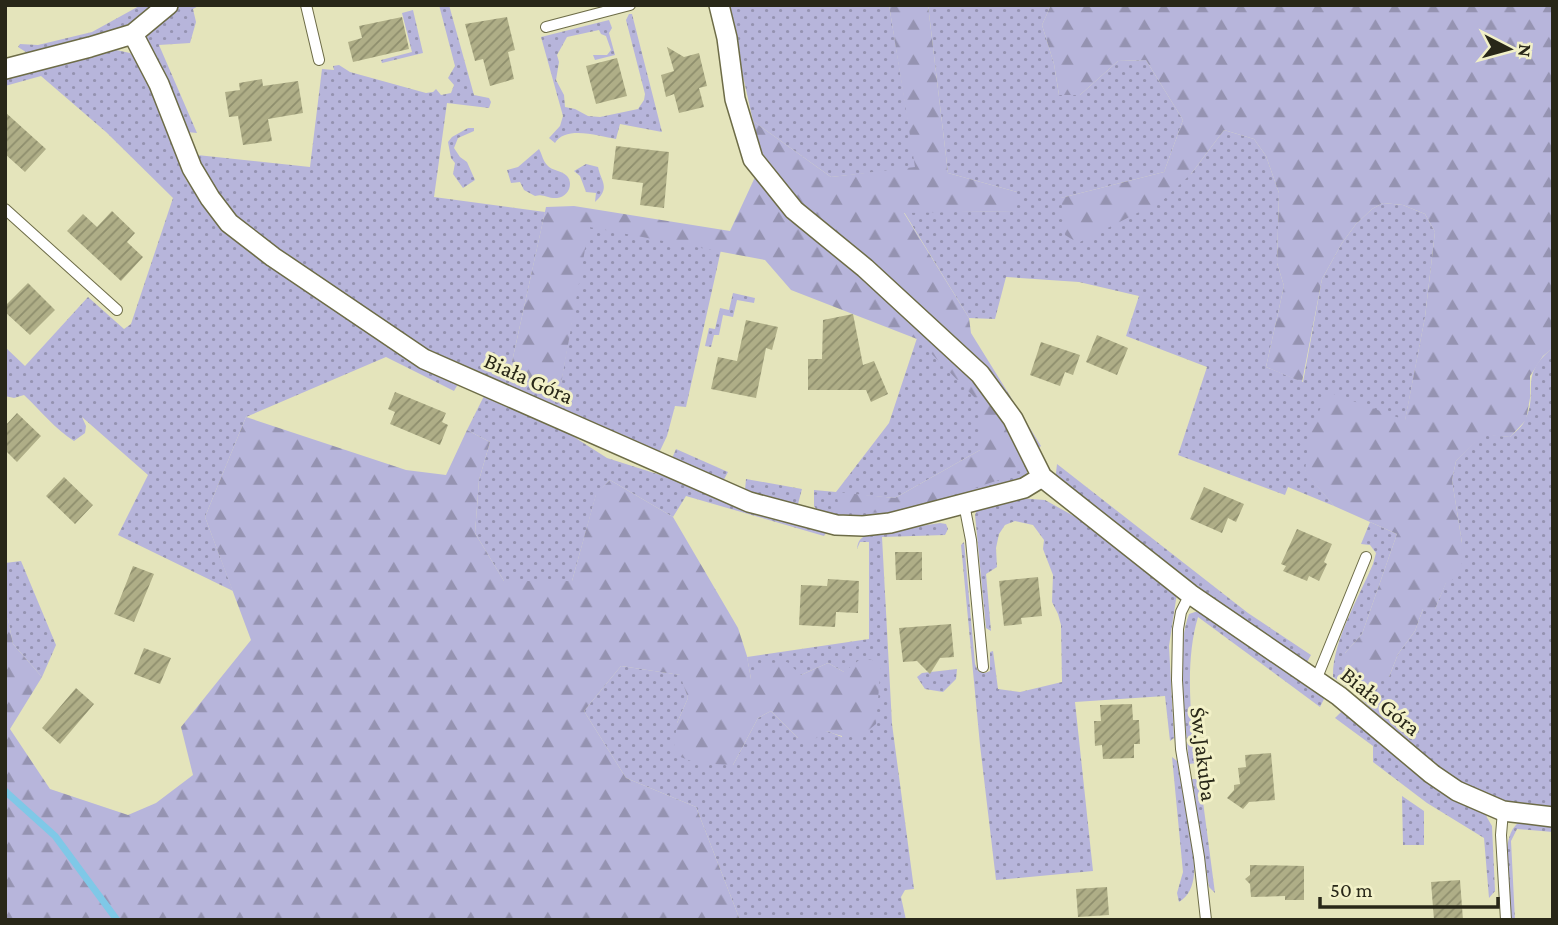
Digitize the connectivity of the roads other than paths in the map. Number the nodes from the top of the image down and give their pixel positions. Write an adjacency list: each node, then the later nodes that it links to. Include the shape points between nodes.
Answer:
1 (167, 5): 6 (street)
2 (306, 5): 7 (lane)
3 (630, 5): 5 (lane)
4 (719, 5): 11 (street, via 735,99 753,159 794,210 980,374 1013,419)
5 (546, 27)
6 (133, 34): 8 (street); 12 (street, Biała Góra, via 159,84 192,168 229,223 424,359 749,502 836,525 863,526)
7 (319, 60)
8 (5, 69)
9 (5, 209): 10 (lane)
10 (117, 310)
11 (1042, 477): 12 (street, Biała Góra, via 1024,488); 14 (street, Biała Góra)
12 (964, 504): 15 (lane)
13 (1366, 557): 16 (lane)
14 (1190, 594): 16 (street, Biała Góra); 19 (lane, Św.Jakuba, via 1178,629 1177,680 1181,749)
15 (983, 667)
16 (1316, 680): 17 (street, Biała Góra, via 1432,774 1457,791)
17 (1503, 811): 18 (street, Biała Góra); 20 (lane)
18 (1553, 817)
19 (1206, 920)
20 (1506, 920)

